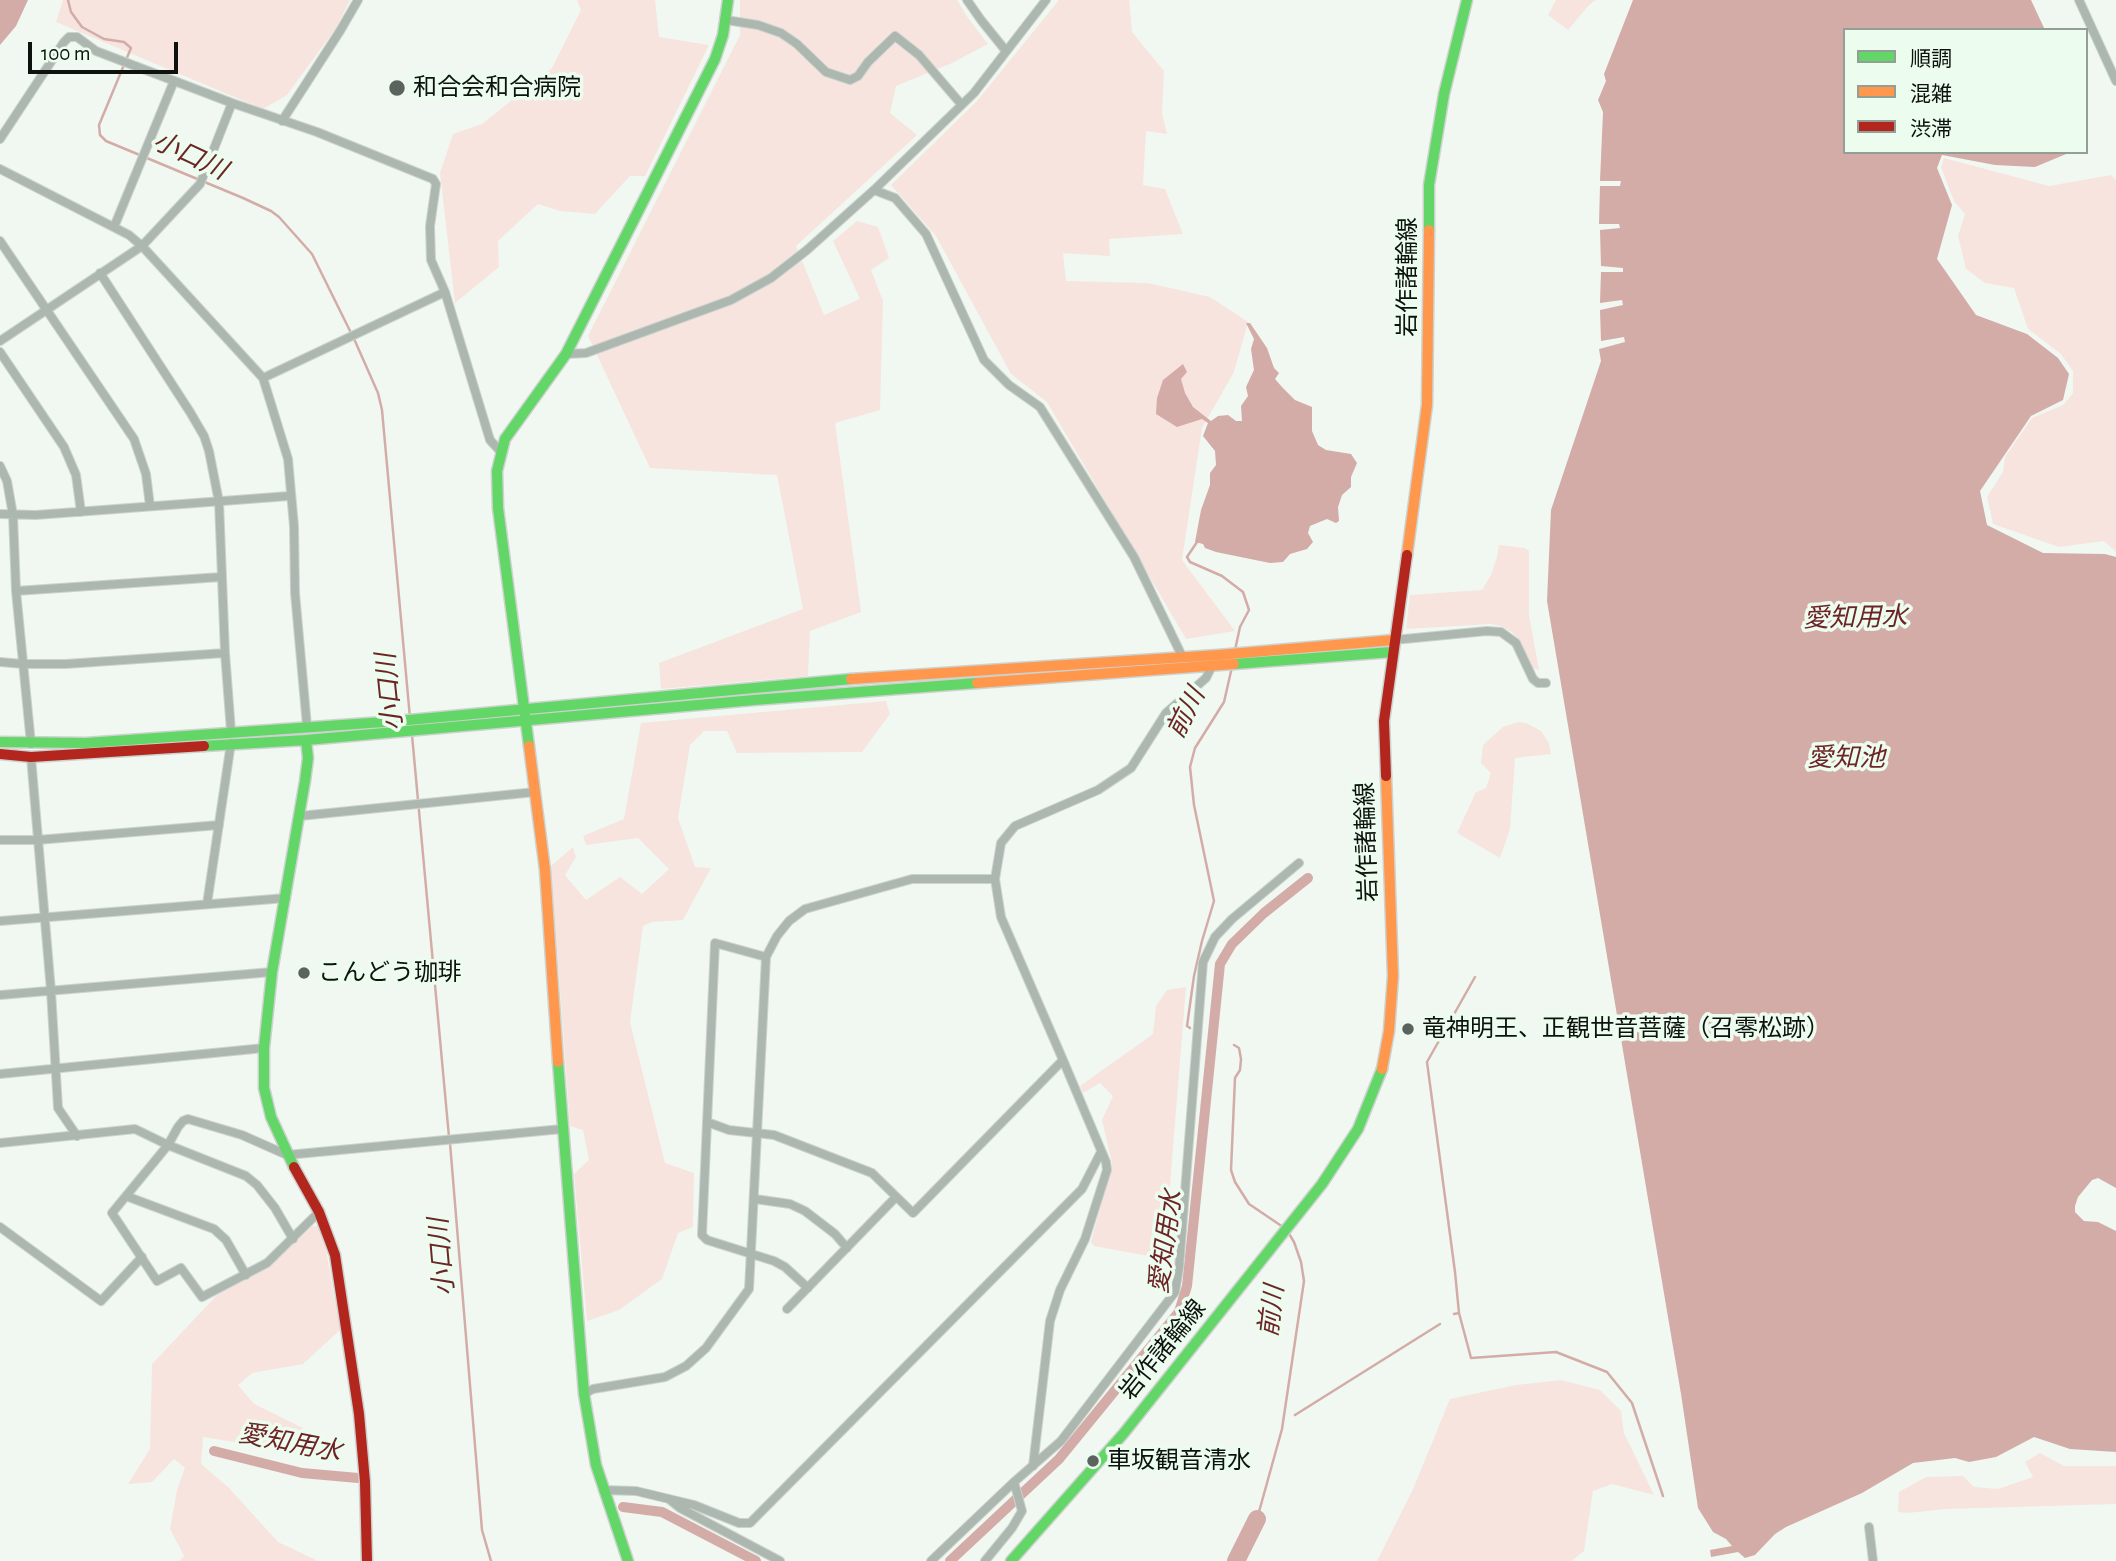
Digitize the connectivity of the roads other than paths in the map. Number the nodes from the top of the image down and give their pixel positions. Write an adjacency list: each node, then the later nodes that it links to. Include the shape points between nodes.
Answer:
1 (358, 0): 13 (street)
2 (728, 0): 7 (street)
3 (967, 0): 8 (street)
4 (1046, 0): 8 (street)
5 (1466, 0): 37 (street, 岩作諸輪線, via 1429,185 1427,405)
6 (2079, 0): 10 (street)
7 (726, 20): 12 (street, via 781,33 826,72 850,79 895,36 919,55); 25 (street, via 715,59)
8 (1006, 51): 12 (street)
9 (174, 81): 11 (street); 14 (street, via 69,37); 17 (street)
10 (2116, 81)
11 (232, 103): 13 (street); 19 (street, via 202,180)
12 (961, 104): 16 (street)
13 (282, 121): 21 (street, via 433,179 431,260)
14 (0, 139)
15 (0, 169): 17 (street)
16 (874, 190): 25 (street, via 780,271 731,300 586,353); 39 (street, via 895,198 926,234 985,360 1040,407 1134,557)
17 (114, 227): 19 (street)
18 (0, 241): 22 (street)
19 (142, 246): 20 (street); 26 (street)
20 (100, 273): 22 (street); 30 (street, via 204,436)
21 (445, 292): 26 (street); 27 (street, via 490,440)
22 (47, 309): 23 (street); 31 (street, via 134,439 146,474)
23 (0, 341)
24 (0, 352): 32 (street, via 64,447 76,475)
25 (566, 355): 27 (street, via 511,428)
26 (263, 378): 29 (street, via 288,459)
27 (501, 452): 44 (street, via 498,508)
28 (0, 466): 34 (street)
29 (289, 496): 30 (street); 45 (street)
30 (219, 502): 31 (street); 35 (street)
31 (149, 506): 32 (street)
32 (80, 512): 34 (street)
33 (0, 514): 34 (street)
34 (13, 515): 36 (street)
35 (221, 577): 36 (street); 38 (street)
36 (16, 592): 41 (street)
37 (1393, 646): 39 (street); 42 (street); 43 (street, via 1502,632 1516,643 1534,679); 103 (street, 岩作諸輪線, via 1384,721 1392,976 1390,1031 1380,1077 1340,1160 1124,1433)
38 (225, 653): 41 (street); 47 (street)
39 (1182, 656): 44 (street, via 642,697)
40 (0, 662): 41 (street)
41 (23, 664): 50 (street)
42 (1212, 666): 44 (street); 59 (street, via 1206,678 1166,713 1140,756 1119,778 1015,826 1001,843)
43 (1546, 683)
44 (524, 716): 46 (street); 53 (street)
45 (307, 726): 46 (street); 47 (street)
46 (398, 727): 48 (street)
47 (231, 737): 48 (street); 50 (street); 52 (street); 55 (street)
48 (306, 740): 54 (street)
49 (0, 742): 50 (street)
50 (31, 744)
51 (0, 754): 52 (street)
52 (31, 757): 57 (street)
53 (535, 792): 54 (street); 73 (street, via 545,870)
54 (300, 816): 60 (street)
55 (219, 825): 57 (street); 61 (street)
56 (0, 840): 57 (street)
57 (37, 840): 62 (street)
58 (1299, 863): 93 (street, via 1232,919 1215,937 1203,962 1175,1292 1061,1441)
59 (995, 879): 64 (street, via 912,879 805,909 776,936); 69 (street, via 1000,917)
60 (286, 898): 61 (street); 65 (street)
61 (207, 904): 62 (street)
62 (44, 918): 63 (street); 66 (street)
63 (0, 921)
64 (766, 957): 72 (street, via 715,943); 74 (street)
65 (272, 972): 66 (street); 68 (street)
66 (51, 991): 67 (street); 70 (street)
67 (0, 995)
68 (264, 1048): 70 (street); 79 (street, via 264,1088)
69 (1063, 1060): 78 (street); 81 (street, via 913,1213)
70 (57, 1068): 71 (street); 75 (street, via 58,1108)
71 (0, 1074)
72 (707, 1122): 74 (street); 87 (street, via 702,1235)
73 (562, 1129): 79 (street); 92 (street)
74 (755, 1133): 81 (street, via 774,1135 872,1173); 82 (street)
75 (77, 1136): 76 (street); 77 (street, via 135,1129)
76 (0, 1143)
77 (168, 1145): 79 (street, via 188,1119); 80 (street); 85 (street, via 246,1176 269,1200)
78 (1101, 1152): 93 (street, via 1107,1170 1085,1239 1050,1321); 96 (street, via 1082,1189 750,1523 739,1524)
79 (287, 1155): 83 (street)
80 (125, 1196): 88 (street, via 112,1213); 89 (street, via 214,1229 226,1240)
81 (896, 1197): 86 (street)
82 (755, 1199): 86 (street, via 805,1211); 87 (street)
83 (318, 1212): 85 (street); 98 (street, via 335,1255 359,1414)
84 (0, 1227): 88 (street, via 101,1301)
85 (293, 1239): 89 (street)
86 (847, 1248): 90 (street)
87 (752, 1255): 90 (street, via 785,1266); 92 (street, via 749,1289 697,1357 665,1377)
88 (142, 1257): 89 (street, via 157,1281 181,1268 202,1297)
89 (246, 1275)
90 (808, 1288): 91 (street)
91 (787, 1309)
92 (584, 1394): 95 (street)
93 (1033, 1466): 94 (street)
94 (1014, 1482): 101 (street); 102 (street, via 1022,1511)
95 (603, 1490): 96 (street, via 636,1490); 99 (street)
96 (668, 1498): 100 (street)
97 (1870, 1527): 104 (street)
98 (367, 1561)
99 (628, 1561)
100 (780, 1561)
101 (931, 1561)
102 (985, 1561)
103 (1011, 1561)
104 (1873, 1561)

